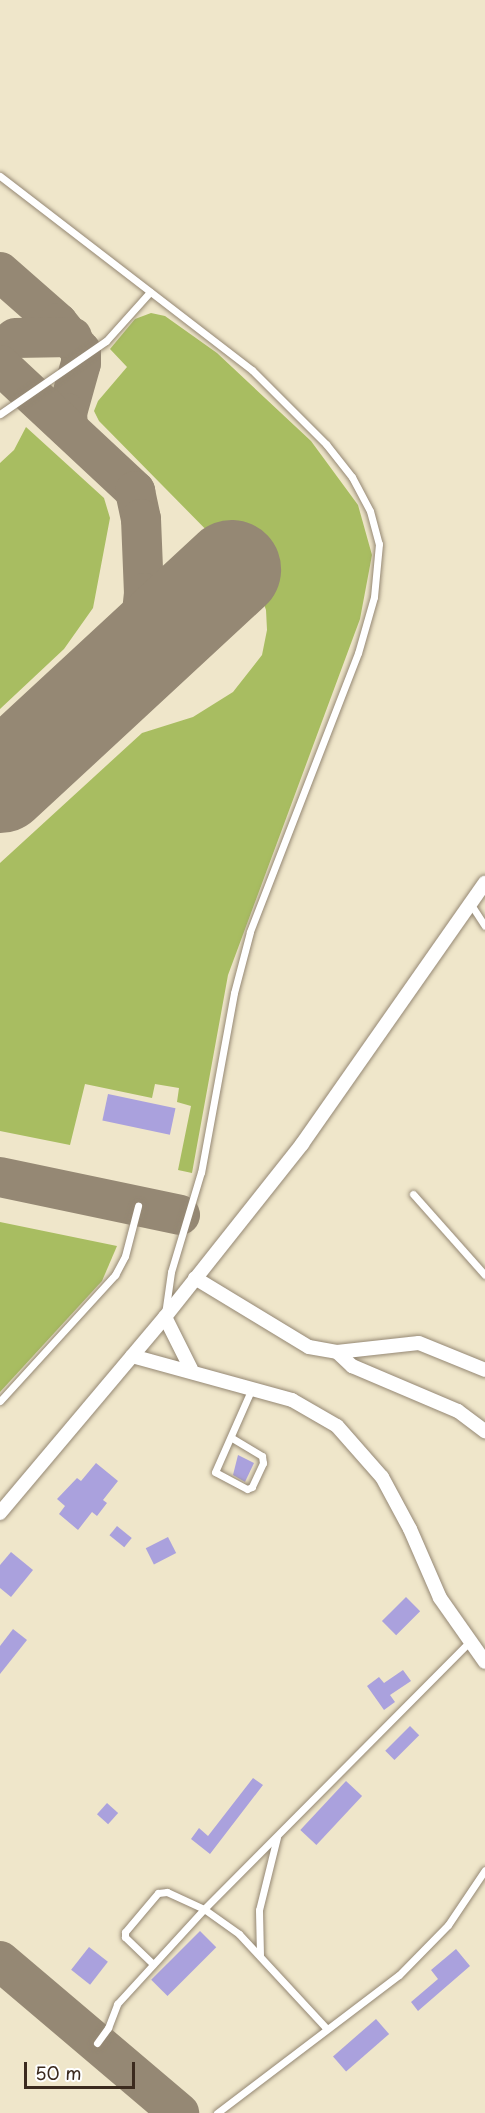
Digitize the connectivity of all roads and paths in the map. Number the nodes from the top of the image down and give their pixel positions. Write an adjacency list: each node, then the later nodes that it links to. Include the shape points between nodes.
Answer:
1 (1, 180): 2 (lane)
2 (150, 292): 3 (lane, via 106,341); 11 (lane, via 252,370 326,444 352,477 370,511 380,560 358,653 250,932 234,993 201,1172 171,1272)
3 (0, 414)
4 (485, 883): 5 (street)
5 (469, 902): 6 (lane); 10 (street, via 302,1144)
6 (485, 926)
7 (413, 1194): 9 (lane)
8 (138, 1206): 17 (lane, via 115,1275)
9 (485, 1275)
10 (195, 1278): 11 (street); 12 (street, via 309,1347)
11 (165, 1317): 13 (street); 14 (street)
12 (337, 1352): 15 (street, via 418,1343); 18 (street, via 352,1366 458,1411)
13 (132, 1356): 14 (street); 20 (street)
14 (190, 1369): 16 (street)
15 (485, 1370)
16 (252, 1388): 19 (lane); 21 (street, via 316,1411 369,1459 398,1505 440,1598)
17 (0, 1401)
18 (485, 1431)
19 (232, 1438): 19 (lane, via 262,1456 263,1463 247,1489 215,1472)
20 (0, 1513)
21 (469, 1642): 22 (street); 23 (lane)
22 (485, 1662)
23 (278, 1834): 25 (lane); 26 (lane, via 259,1910)
24 (485, 1870): 28 (lane, via 448,1925 424,1951 399,1975)
25 (204, 1909): 26 (lane); 27 (lane); 27 (lane, via 162,1892 127,1926 125,1937)
26 (260, 1955): 28 (lane)
27 (153, 1964): 29 (lane, via 117,2004)
28 (326, 2028): 30 (lane)
29 (97, 2043)
30 (217, 2113)

